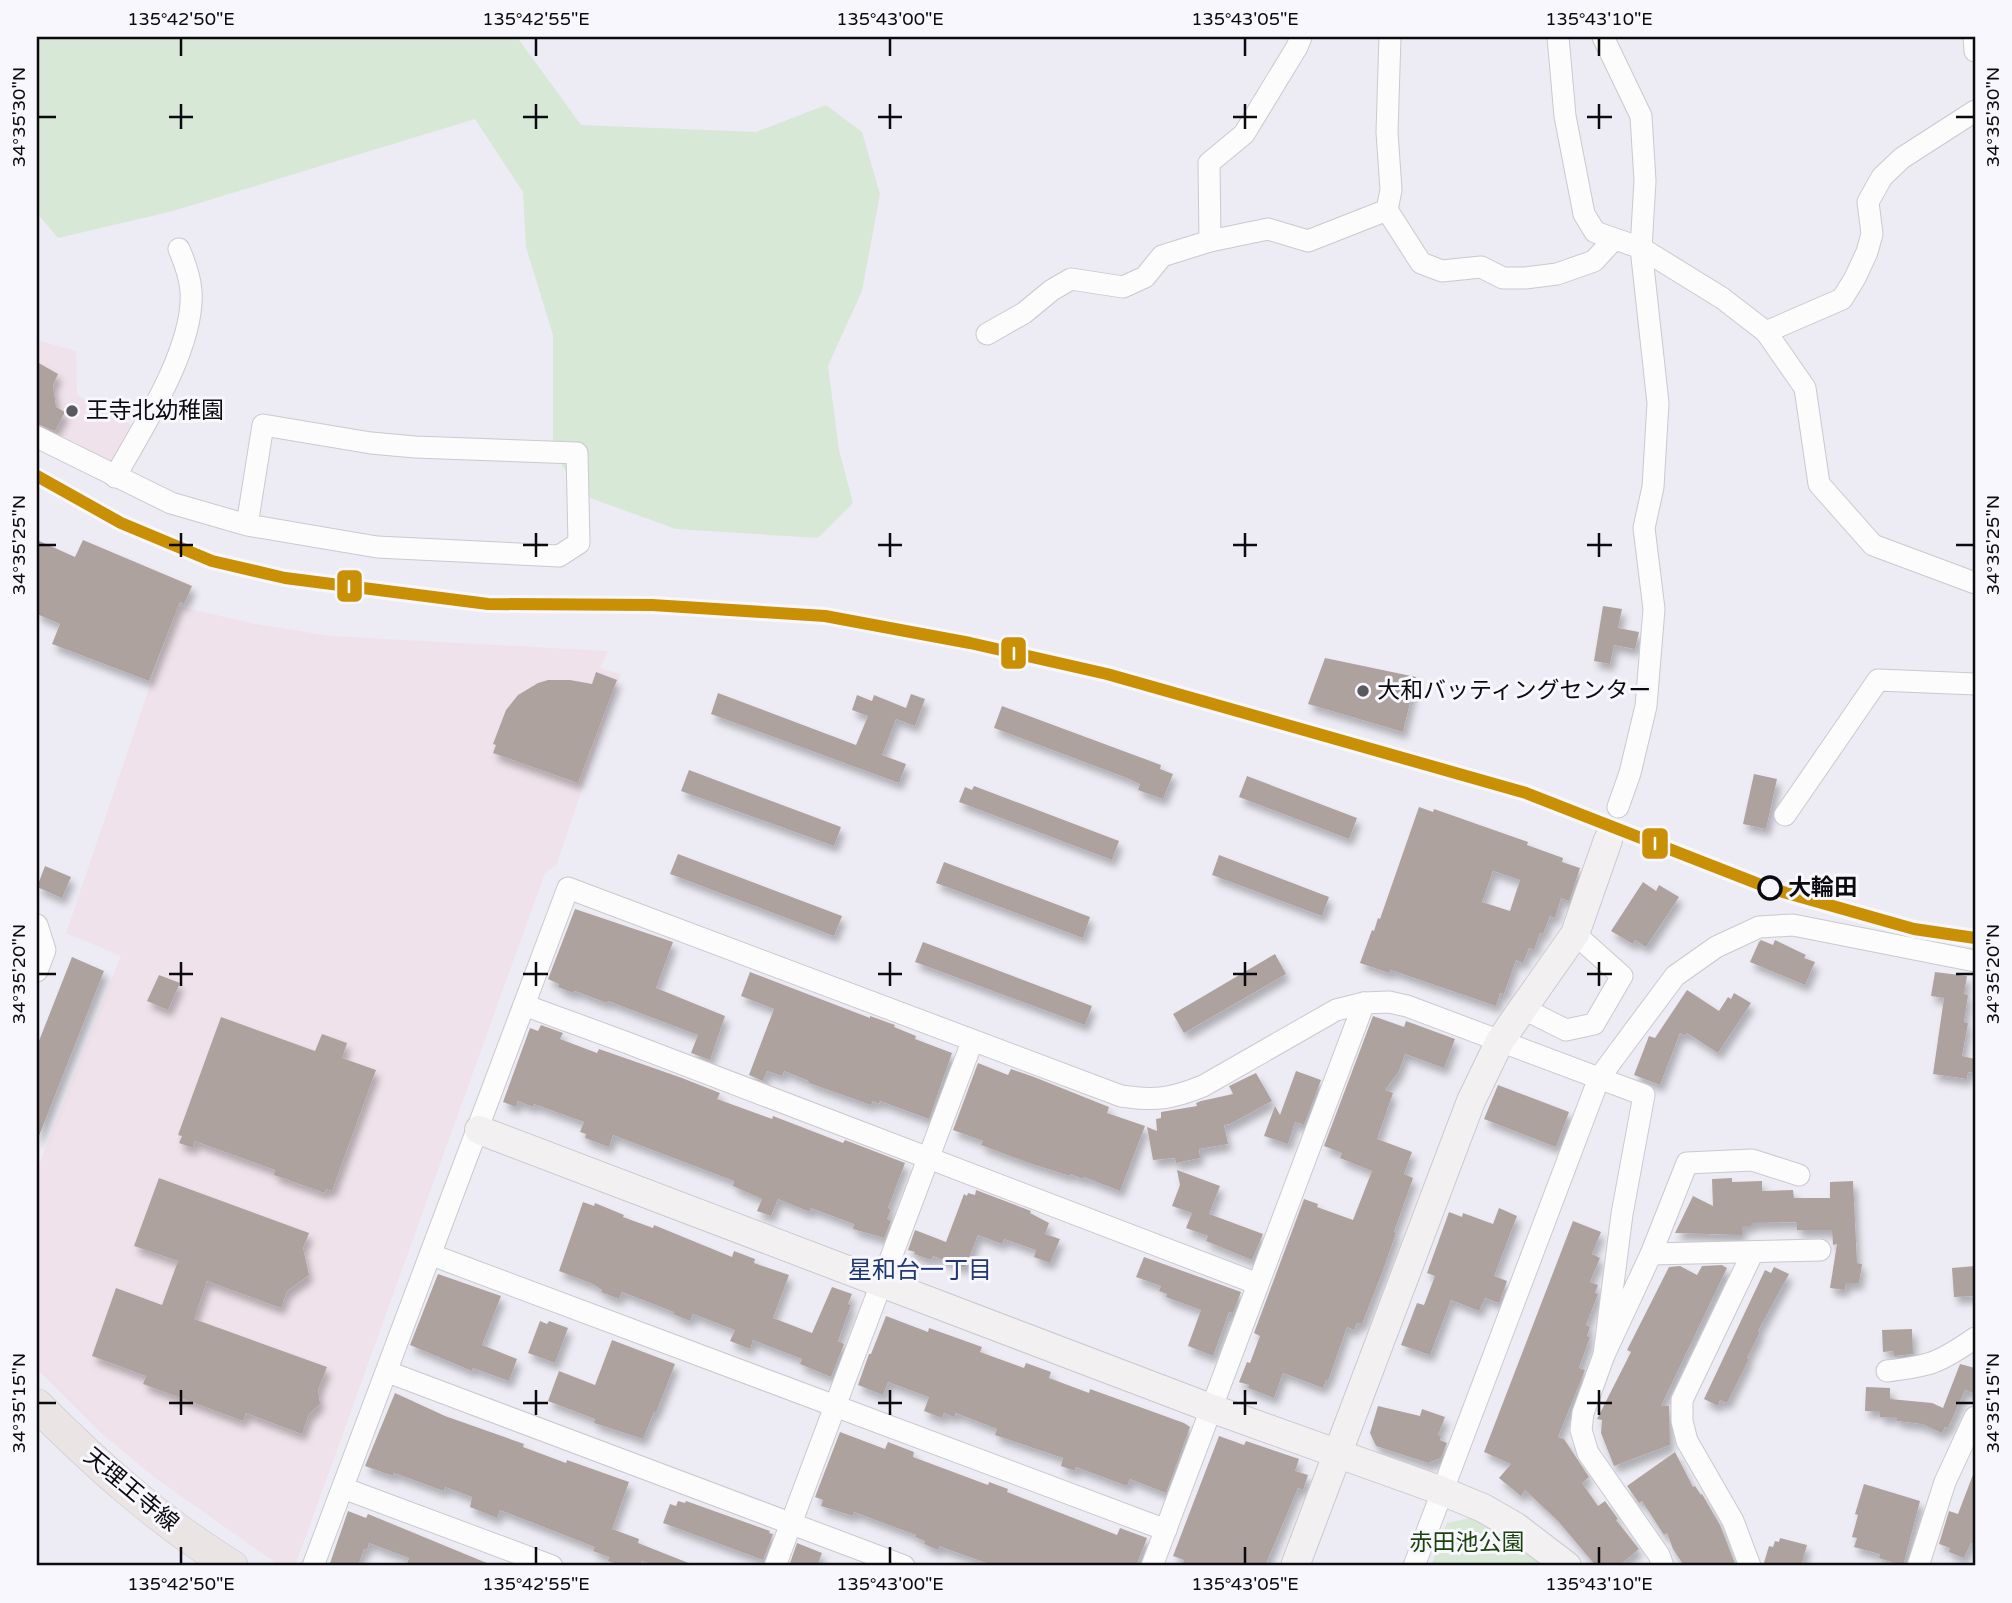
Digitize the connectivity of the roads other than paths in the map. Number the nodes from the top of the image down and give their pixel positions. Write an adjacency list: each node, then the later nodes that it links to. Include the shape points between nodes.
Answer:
1 (1301, 37): 10 (street, via 1244,134 1209,163)
2 (1390, 37): 8 (street, via 1387,132 1391,190)
3 (1558, 37): 9 (street, via 1565,116 1584,214 1595,232)
4 (1602, 37): 11 (street, via 1641,116 1645,181)
5 (1974, 37): 6 (street)
6 (1975, 51)
7 (1975, 111): 13 (street, via 1902,158 1882,177 1868,202 1872,234 1867,252 1842,299)
8 (1387, 210): 9 (street, via 1421,263 1442,271 1481,267 1503,278 1557,274 1594,261); 10 (street, via 1308,241 1268,229)
9 (1614, 239): 11 (street)
10 (1210, 241): 14 (street, via 1162,256 1145,277 1123,287 1071,279)
11 (1641, 248): 13 (street, via 1723,298); 20 (street, via 1658,404 1653,487 1644,528 1654,609 1646,706)
12 (179, 249): 16 (street, via 188,270 189,318 171,372)
13 (1766, 332): 18 (street, via 1805,388 1819,484 1873,545)
14 (987, 334)
15 (37, 437): 16 (street)
16 (115, 477): 17 (street, via 171,503)
17 (247, 525): 17 (street, via 377,547 559,556 579,543 577,453 415,447 262,425)
18 (1975, 583)
19 (1975, 684): 21 (street, via 1878,680)
20 (1618, 807)
21 (1784, 815)
22 (1608, 840): 24 (street)
23 (37, 925): 26 (street, via 45,950)
24 (1575, 934): 29 (street); 29 (street, via 1622,976 1594,1024 1566,1030)
25 (1975, 961): 32 (street, via 1793,925 1759,927 1716,947 1675,976)
26 (37, 971)
27 (1364, 1003): 30 (street, via 1336,1010 1203,1086 1149,1100 1121,1096); 31 (street, via 1407,1006); 40 (street)
28 (524, 1005): 30 (street, via 568,888); 33 (street); 34 (street)
29 (1522, 1007): 31 (street)
30 (972, 1041): 34 (street)
31 (1500, 1041): 32 (street); 50 (street, via 1471,1101)
32 (1600, 1078): 43 (street, via 1644,1095 1622,1214); 52 (street)
33 (479, 1130): 39 (street); 41 (street)
34 (929, 1158): 40 (street); 41 (street)
35 (1799, 1175): 38 (street, via 1752,1160 1687,1163)
36 (1820, 1251): 37 (street)
37 (1753, 1252): 38 (street); 65 (street, via 1682,1400 1687,1441 1733,1521)
38 (1651, 1254): 43 (street)
39 (432, 1255): 45 (street); 47 (street)
40 (1258, 1283): 48 (street)
41 (880, 1284): 47 (street); 48 (street)
42 (1975, 1338): 44 (street, via 1924,1367)
43 (1604, 1355): 64 (street, via 1581,1430 1588,1453)
44 (1887, 1371)
45 (388, 1372): 51 (street); 53 (street)
46 (37, 1405): 55 (main road, 天理王寺線, via 133,1494)
47 (835, 1407): 53 (street); 54 (street)
48 (1213, 1409): 50 (street); 54 (street)
49 (1975, 1418): 66 (street, via 1945,1482)
50 (1337, 1454): 52 (street); 61 (street)
51 (343, 1489): 56 (street); 57 (street)
52 (1443, 1491): 62 (street); 63 (street, via 1517,1527)
53 (790, 1524): 58 (street); 59 (street)
54 (1166, 1530): 60 (street)
55 (222, 1563)
56 (313, 1566)
57 (552, 1566)
58 (775, 1566)
59 (904, 1566)
60 (1152, 1566)
61 (1295, 1566)
62 (1414, 1566)
63 (1567, 1566)
64 (1663, 1566)
65 (1750, 1566)
66 (1921, 1566)

